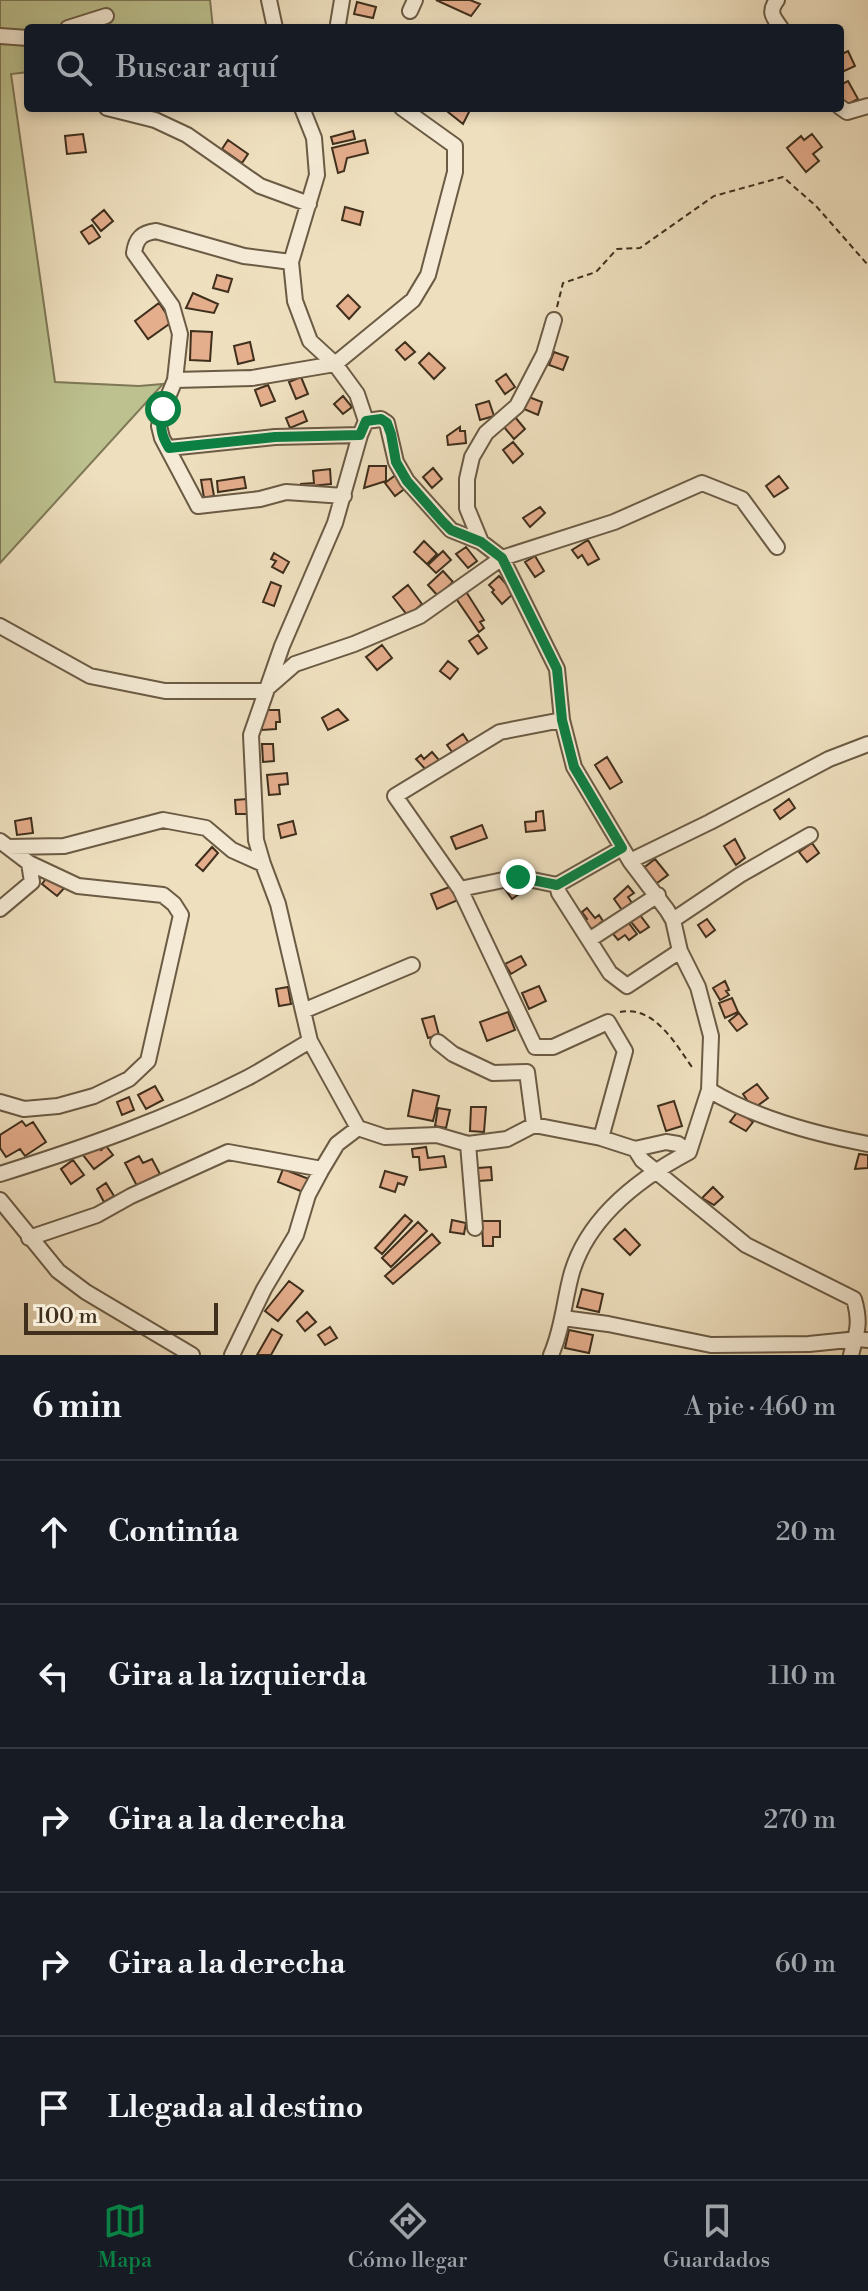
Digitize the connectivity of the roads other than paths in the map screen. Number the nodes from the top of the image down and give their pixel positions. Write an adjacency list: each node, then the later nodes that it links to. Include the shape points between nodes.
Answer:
1 (269, 0): 6 (street)
2 (342, 0): 7 (street)
3 (777, 0): 8 (street, via 771,7)
4 (106, 16): 5 (street)
5 (81, 24)
6 (274, 24)
7 (339, 24)
8 (778, 24)
9 (0, 36): 10 (street)
10 (24, 38)
11 (868, 106): 12 (street)
12 (844, 110)
13 (121, 112): 16 (street, via 187,135 260,186)
14 (304, 112): 16 (street, via 314,138 317,175)
15 (408, 112): 19 (street, via 455,146 455,172 428,275 413,300)
16 (309, 204): 17 (street)
17 (291, 262): 19 (street, via 295,301 310,341); 20 (street, via 244,256 156,231 141,236 134,253 172,306 180,334)
18 (554, 320): 25 (street, via 544,354 517,406 486,433 472,457 467,508)
19 (335, 364): 20 (street, via 252,378); 21 (street, via 357,394)
20 (175, 380): 23 (street, via 159,426)
21 (366, 421): 22 (street); 25 (street, via 387,423 396,462 407,481 451,530)
22 (360, 435): 23 (street); 24 (street)
23 (169, 448): 24 (street, via 198,506 286,492)
24 (344, 496): 29 (street)
25 (481, 542): 27 (street)
26 (777, 547): 27 (street, via 742,499 702,483 614,522)
27 (502, 558): 29 (street, via 438,606 295,664); 30 (street, via 557,669)
28 (0, 626): 29 (street, via 90,676 165,691)
29 (264, 691): 36 (street, via 251,735 256,840)
30 (562, 720): 34 (street, via 574,767); 38 (street, via 500,732 395,796)
31 (868, 744): 34 (street, via 710,822)
32 (810, 835): 41 (street)
33 (4, 844): 35 (street); 36 (street, via 64,846 163,820 206,828 232,850)
34 (626, 855): 37 (street); 39 (street)
35 (29, 863): 40 (street, via 32,882); 51 (street, via 78,886 163,895 181,915 148,1061 129,1079 58,1106 24,1109)
36 (263, 864): 45 (street)
37 (557, 885): 38 (street, via 518,877); 42 (street)
38 (460, 889): 48 (street)
39 (658, 895): 41 (street); 42 (street)
40 (0, 909)
41 (673, 920): 43 (street)
42 (589, 940): 43 (street, via 610,973 627,986)
43 (680, 951): 50 (street, via 698,987 711,1036)
44 (412, 965): 45 (street)
45 (303, 1011): 46 (street)
46 (310, 1041): 53 (street); 61 (street, via 246,1078 149,1121)
47 (438, 1042): 49 (street, via 493,1073)
48 (535, 1047): 49 (street); 54 (street, via 553,1047 608,1022 625,1051)
49 (527, 1072): 52 (street)
50 (709, 1090): 56 (street, via 736,1107); 58 (street)
51 (0, 1102)
52 (534, 1125): 54 (street); 55 (street, via 507,1139)
53 (358, 1128): 55 (street, via 385,1137 437,1135); 59 (street, via 337,1144)
54 (601, 1138): 57 (street)
55 (468, 1144): 63 (street)
56 (868, 1144)
57 (635, 1149): 58 (street, via 666,1142); 60 (street)
58 (689, 1152): 60 (street)
59 (322, 1169): 64 (street, via 228,1152 97,1215); 70 (street, via 296,1235)
60 (655, 1169): 66 (street, via 746,1245); 67 (street, via 588,1235 572,1271)
61 (0, 1174)
62 (0, 1200): 64 (street)
63 (475, 1228)
64 (29, 1238): 69 (street, via 58,1271 86,1292)
65 (868, 1291): 66 (street)
66 (854, 1299): 68 (street)
67 (563, 1318): 68 (street, via 711,1345); 71 (street)
68 (863, 1340): 72 (street)
69 (192, 1355)
70 (232, 1355)
71 (551, 1355)
72 (851, 1355)

